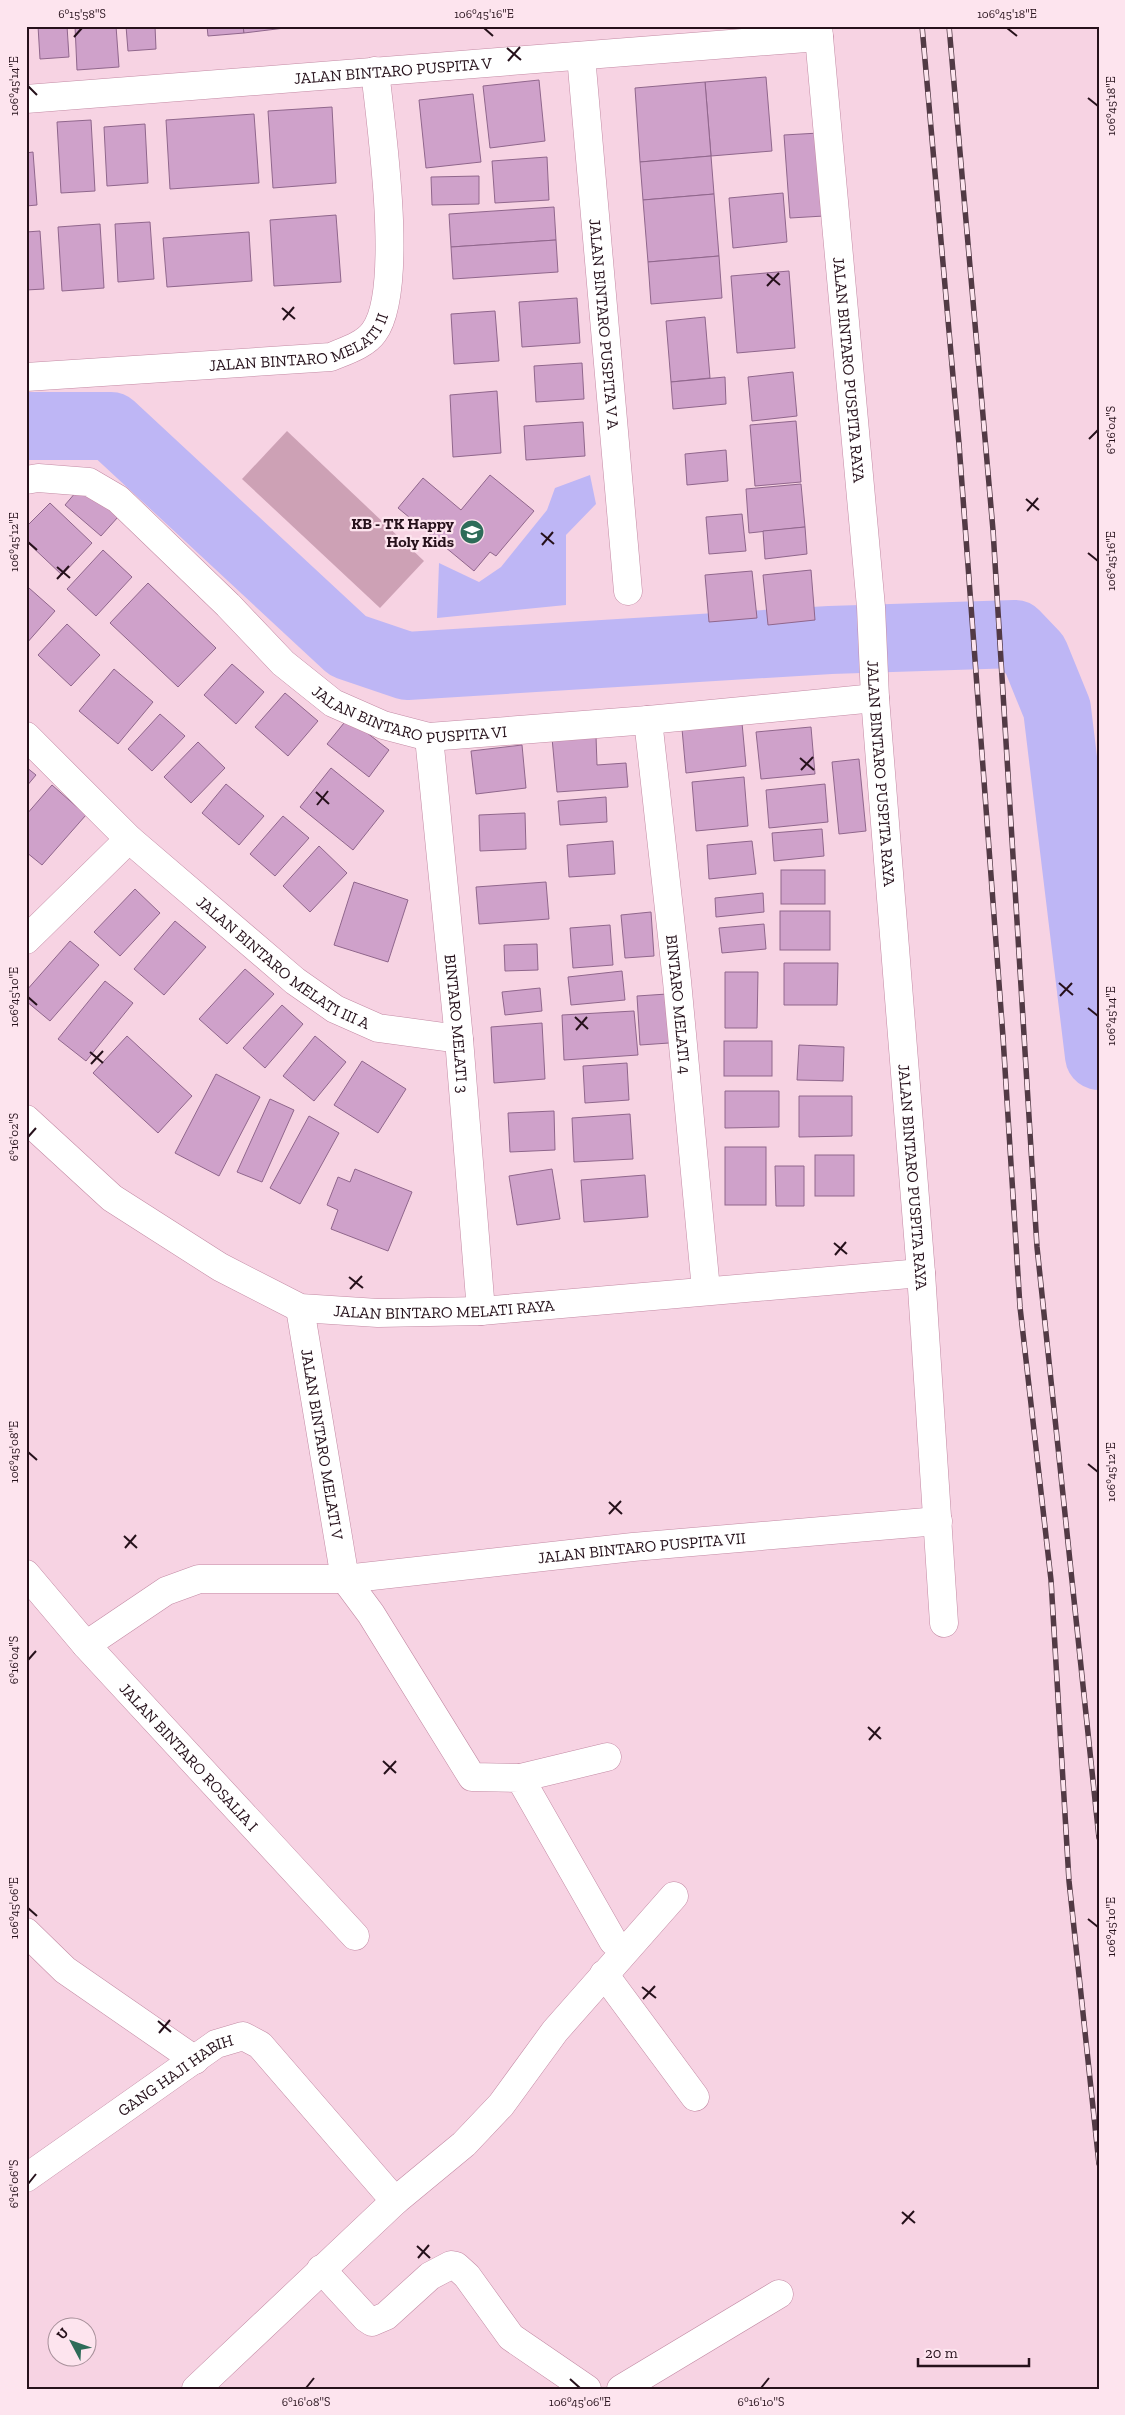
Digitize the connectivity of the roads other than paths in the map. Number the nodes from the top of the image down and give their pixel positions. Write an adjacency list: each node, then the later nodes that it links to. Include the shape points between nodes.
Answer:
1 (818, 32): 2 (street, JALAN BINTARO PUSPITA V); 8 (street, JALAN BINTARO PUSPITA RAYA, via 871,607)
2 (581, 56): 3 (street, JALAN BINTARO PUSPITA V); 7 (street, JALAN BINTARO PUSPITA V A)
3 (375, 72): 4 (street, JALAN BINTARO PUSPITA V); 5 (street, JALAN BINTARO MELATI II, via 390,215 387,282 383,309 374,332 355,347 331,357)
4 (26, 99)
5 (26, 377)
6 (26, 480): 11 (street, JALAN BINTARO PUSPITA VI, via 89,482 118,499 283,663 333,702 383,725)
7 (628, 591)
8 (875, 698): 9 (street, JALAN BINTARO PUSPITA VI); 16 (street, JALAN BINTARO PUSPITA RAYA)
9 (648, 720): 11 (street, JALAN BINTARO PUSPITA VI); 17 (street, BINTARO MELATI 4, via 678,990)
10 (26, 736): 12 (street, JALAN BINTARO MELATI III A)
11 (429, 737): 14 (street, BINTARO MELATI 3)
12 (130, 839): 13 (street); 14 (street, JALAN BINTARO MELATI III A, via 295,981 335,1009 378,1028)
13 (26, 940)
14 (459, 1039): 19 (street, BINTARO MELATI 3)
15 (26, 1119): 18 (street, JALAN BINTARO MELATI RAYA, via 112,1198 220,1267)
16 (921, 1273): 17 (street, JALAN BINTARO MELATI RAYA); 20 (street, JALAN BINTARO PUSPITA RAYA)
17 (706, 1290): 19 (street, JALAN BINTARO MELATI RAYA)
18 (300, 1308): 19 (street, JALAN BINTARO MELATI RAYA, via 378,1313); 22 (street, JALAN BINTARO MELATI V)
19 (481, 1311)
20 (938, 1521): 22 (street, JALAN BINTARO PUSPITA VII, via 633,1547); 23 (street, JALAN BINTARO PUSPITA RAYA)
21 (26, 1574): 24 (street, JALAN BINTARO ROSALIA I)
22 (345, 1579): 24 (street, JALAN BINTARO PUSPITA VII, via 199,1579 166,1591); 26 (street, via 371,1614 472,1777)
23 (944, 1624)
24 (86, 1645): 29 (street, JALAN BINTARO ROSALIA I)
25 (607, 1757): 26 (street)
26 (520, 1778): 30 (street)
27 (674, 1896): 31 (street)
28 (26, 1932): 32 (street, via 65,1970)
29 (355, 1936)
30 (613, 1941)
31 (604, 1974): 33 (street); 35 (street, via 555,2031 501,2105 464,2144)
32 (195, 2060): 34 (street, GANG HAJI HABIH); 35 (street, GANG HAJI HABIH, via 216,2044 239,2037 249,2038 260,2045)
33 (695, 2097)
34 (26, 2178)
35 (395, 2201): 36 (street)
36 (321, 2269): 38 (street); 39 (street, via 372,2322 386,2316 430,2276 451,2265 456,2266 467,2276 511,2337)
37 (779, 2294): 40 (street)
38 (198, 2388)
39 (587, 2389)
40 (621, 2389)

